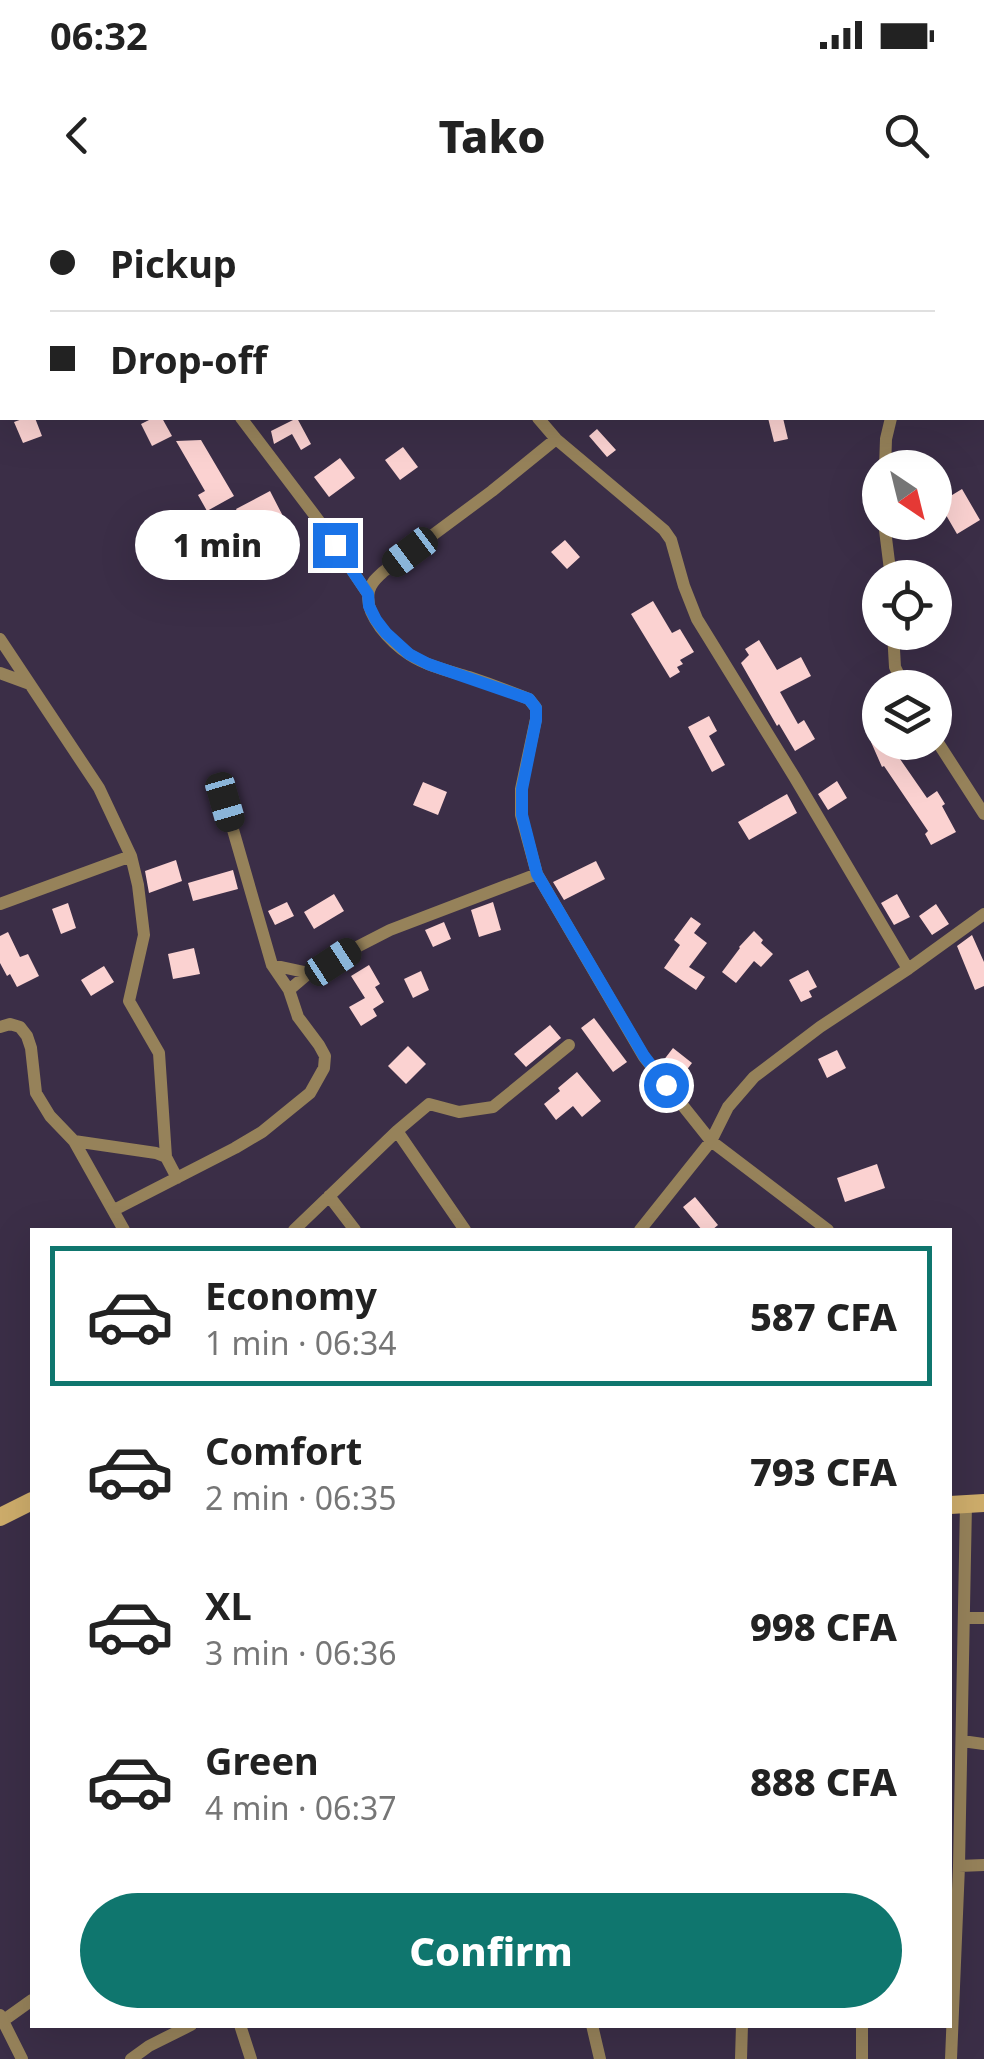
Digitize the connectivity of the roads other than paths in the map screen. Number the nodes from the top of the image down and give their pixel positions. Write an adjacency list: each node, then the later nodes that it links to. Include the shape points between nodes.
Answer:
1 (243, 420): 6 (street)
2 (540, 420): 4 (street)
3 (890, 420): 5 (street)
4 (556, 439): 6 (street, via 383,572); 18 (street, via 671,540 697,620)
5 (887, 450)
6 (368, 594): 14 (street, via 376,620 409,654 529,699 536,708 522,815)
7 (0, 639): 9 (street)
8 (0, 672): 9 (street)
9 (30, 684): 13 (street, via 99,788)
10 (949, 760): 12 (street)
11 (225, 802): 17 (street)
12 (984, 814)
13 (131, 856): 15 (street); 26 (street, via 144,935 129,1001 159,1054)
14 (537, 874): 19 (street, via 390,930); 25 (street, via 644,1056)
15 (0, 904)
16 (981, 918): 18 (street)
17 (272, 965): 19 (street); 20 (street)
18 (908, 969): 25 (street, via 754,1077 728,1106)
19 (309, 972): 20 (street)
20 (288, 990): 27 (street, via 324,1056 319,1080 262,1132)
21 (0, 1027): 24 (street, via 20,1026 27,1036 36,1092)
22 (568, 1045): 23 (street, via 493,1107 459,1112 428,1104)
23 (397, 1131): 28 (street); 33 (street)
24 (74, 1141): 26 (street); 29 (street)
25 (711, 1142): 34 (street); 35 (street)
26 (166, 1157): 27 (street)
27 (176, 1178): 29 (street)
28 (329, 1196): 31 (street); 32 (street)
29 (114, 1210): 30 (street)
30 (123, 1228)
31 (296, 1228)
32 (353, 1228)
33 (464, 1228)
34 (642, 1228)
35 (825, 1228)
36 (30, 1502): 38 (street)
37 (967, 1504): 39 (street)
38 (0, 1518)
39 (965, 1618): 40 (street); 41 (street)
40 (984, 1618)
41 (962, 1741): 42 (street); 44 (street)
42 (984, 1744)
43 (984, 1865): 44 (street)
44 (959, 1866): 58 (street)
45 (30, 2001): 46 (street)
46 (2, 2018): 52 (street)
47 (184, 2028): 53 (street)
48 (241, 2028): 54 (street)
49 (593, 2028): 55 (street)
50 (742, 2028): 56 (street)
51 (862, 2028): 57 (street)
52 (22, 2059)
53 (131, 2059)
54 (251, 2059)
55 (600, 2059)
56 (741, 2059)
57 (862, 2059)
58 (951, 2059)

